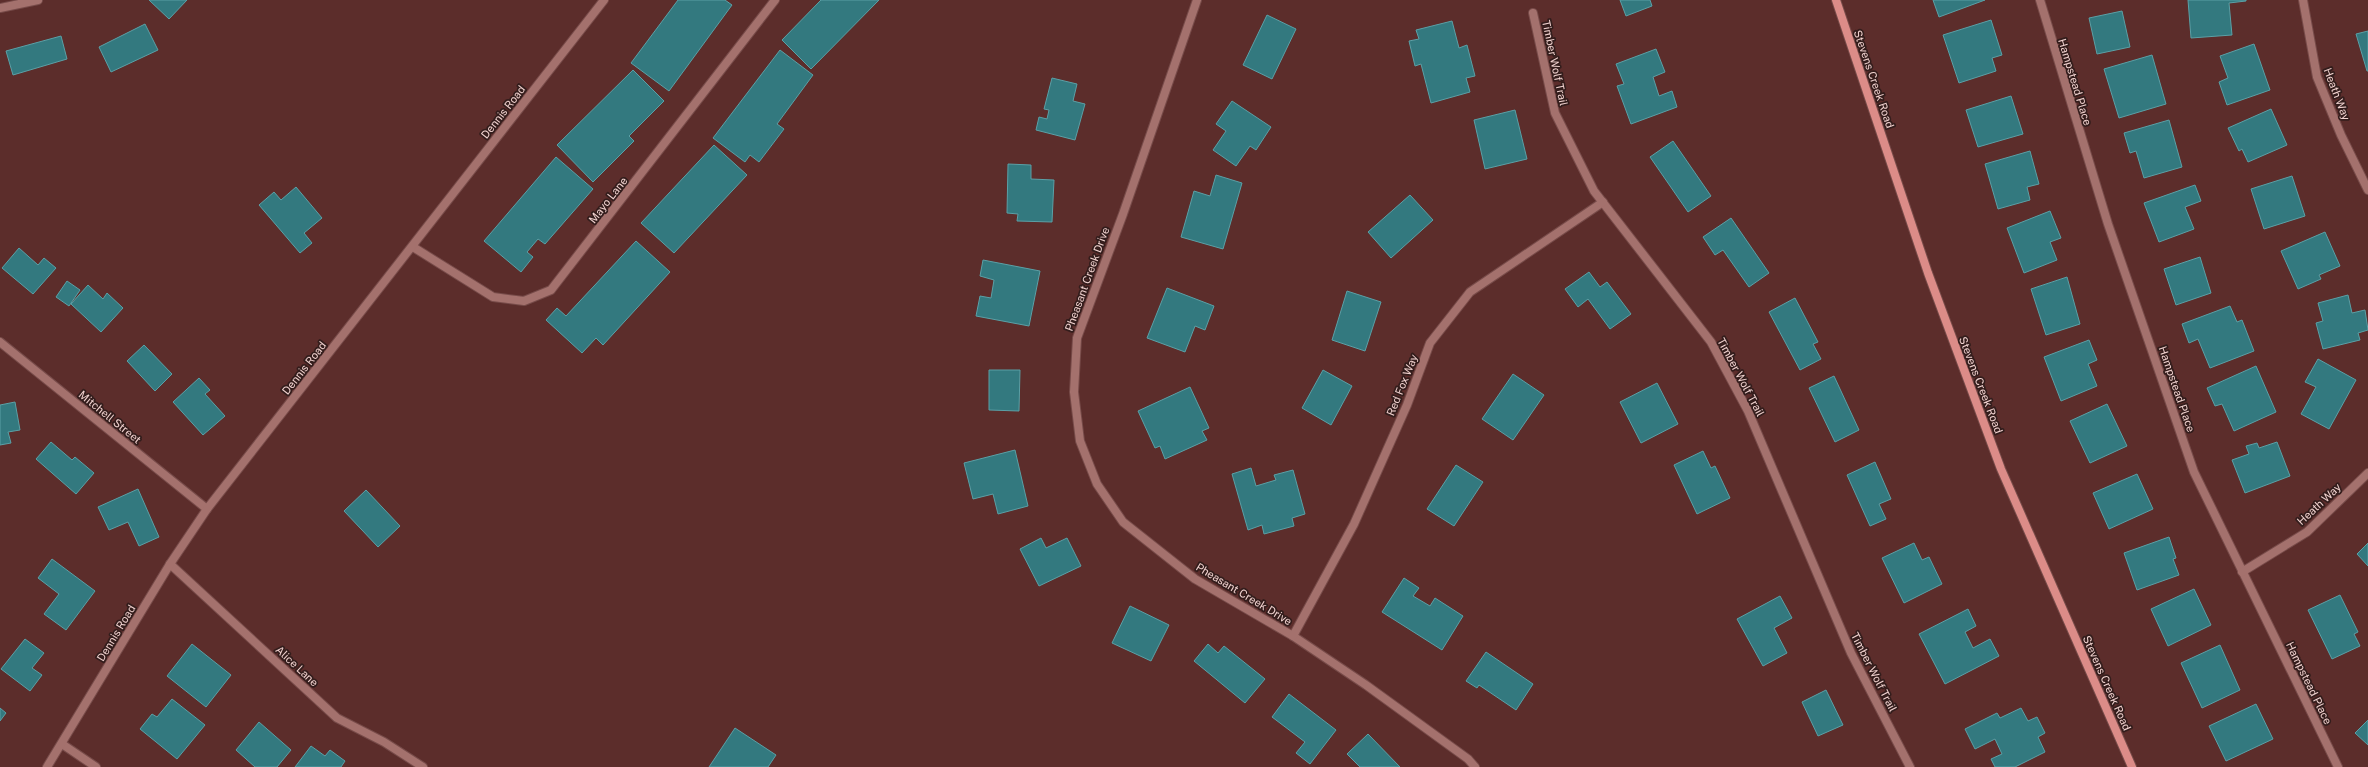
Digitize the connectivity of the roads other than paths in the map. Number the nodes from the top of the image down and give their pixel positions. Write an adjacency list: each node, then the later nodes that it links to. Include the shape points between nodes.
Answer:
1 (38, 0): 8 (street)
2 (604, 0): 12 (street, Dennis Road)
3 (775, 0): 12 (street, Mayo Lane, via 551,290 524,301 493,297)
4 (1198, 0): 18 (street, Pheasant Creek Drive, via 1077,338 1074,392 1080,441 1097,484 1123,522 1195,578)
5 (1836, 0): 25 (street, Stevens Creek Road, via 1928,273 2001,469)
6 (2040, 0): 17 (street, Hampstead Place, via 2108,224 2194,472)
7 (2303, 0): 10 (street, Heath Way, via 2317,77)
8 (0, 8)
9 (1534, 13): 11 (street, Timber Wolf Trail, via 1555,113 1594,191)
10 (2368, 190)
11 (1603, 202): 18 (street, Red Fox Way, via 1470,292 1430,343 1407,405 1354,524); 24 (street, Timber Wolf Trail, via 1711,342 1748,411 1851,653)
12 (413, 247): 15 (street, Dennis Road)
13 (0, 342): 15 (street, Mitchell Street)
14 (2368, 473): 17 (street, Heath Way, via 2307,532)
15 (207, 509): 16 (street, Dennis Road)
16 (170, 564): 19 (street, Dennis Road); 22 (street, Alice Lane, via 337,718 384,742)
17 (2242, 572): 26 (street, Hampstead Place)
18 (1293, 636): 23 (street, Pheasant Creek Drive, via 1366,685 1468,759)
19 (62, 744): 20 (street, Dennis Road); 21 (street)
20 (47, 767)
21 (96, 767)
22 (423, 767)
23 (1475, 767)
24 (1910, 767)
25 (2132, 767)
26 (2338, 767)

